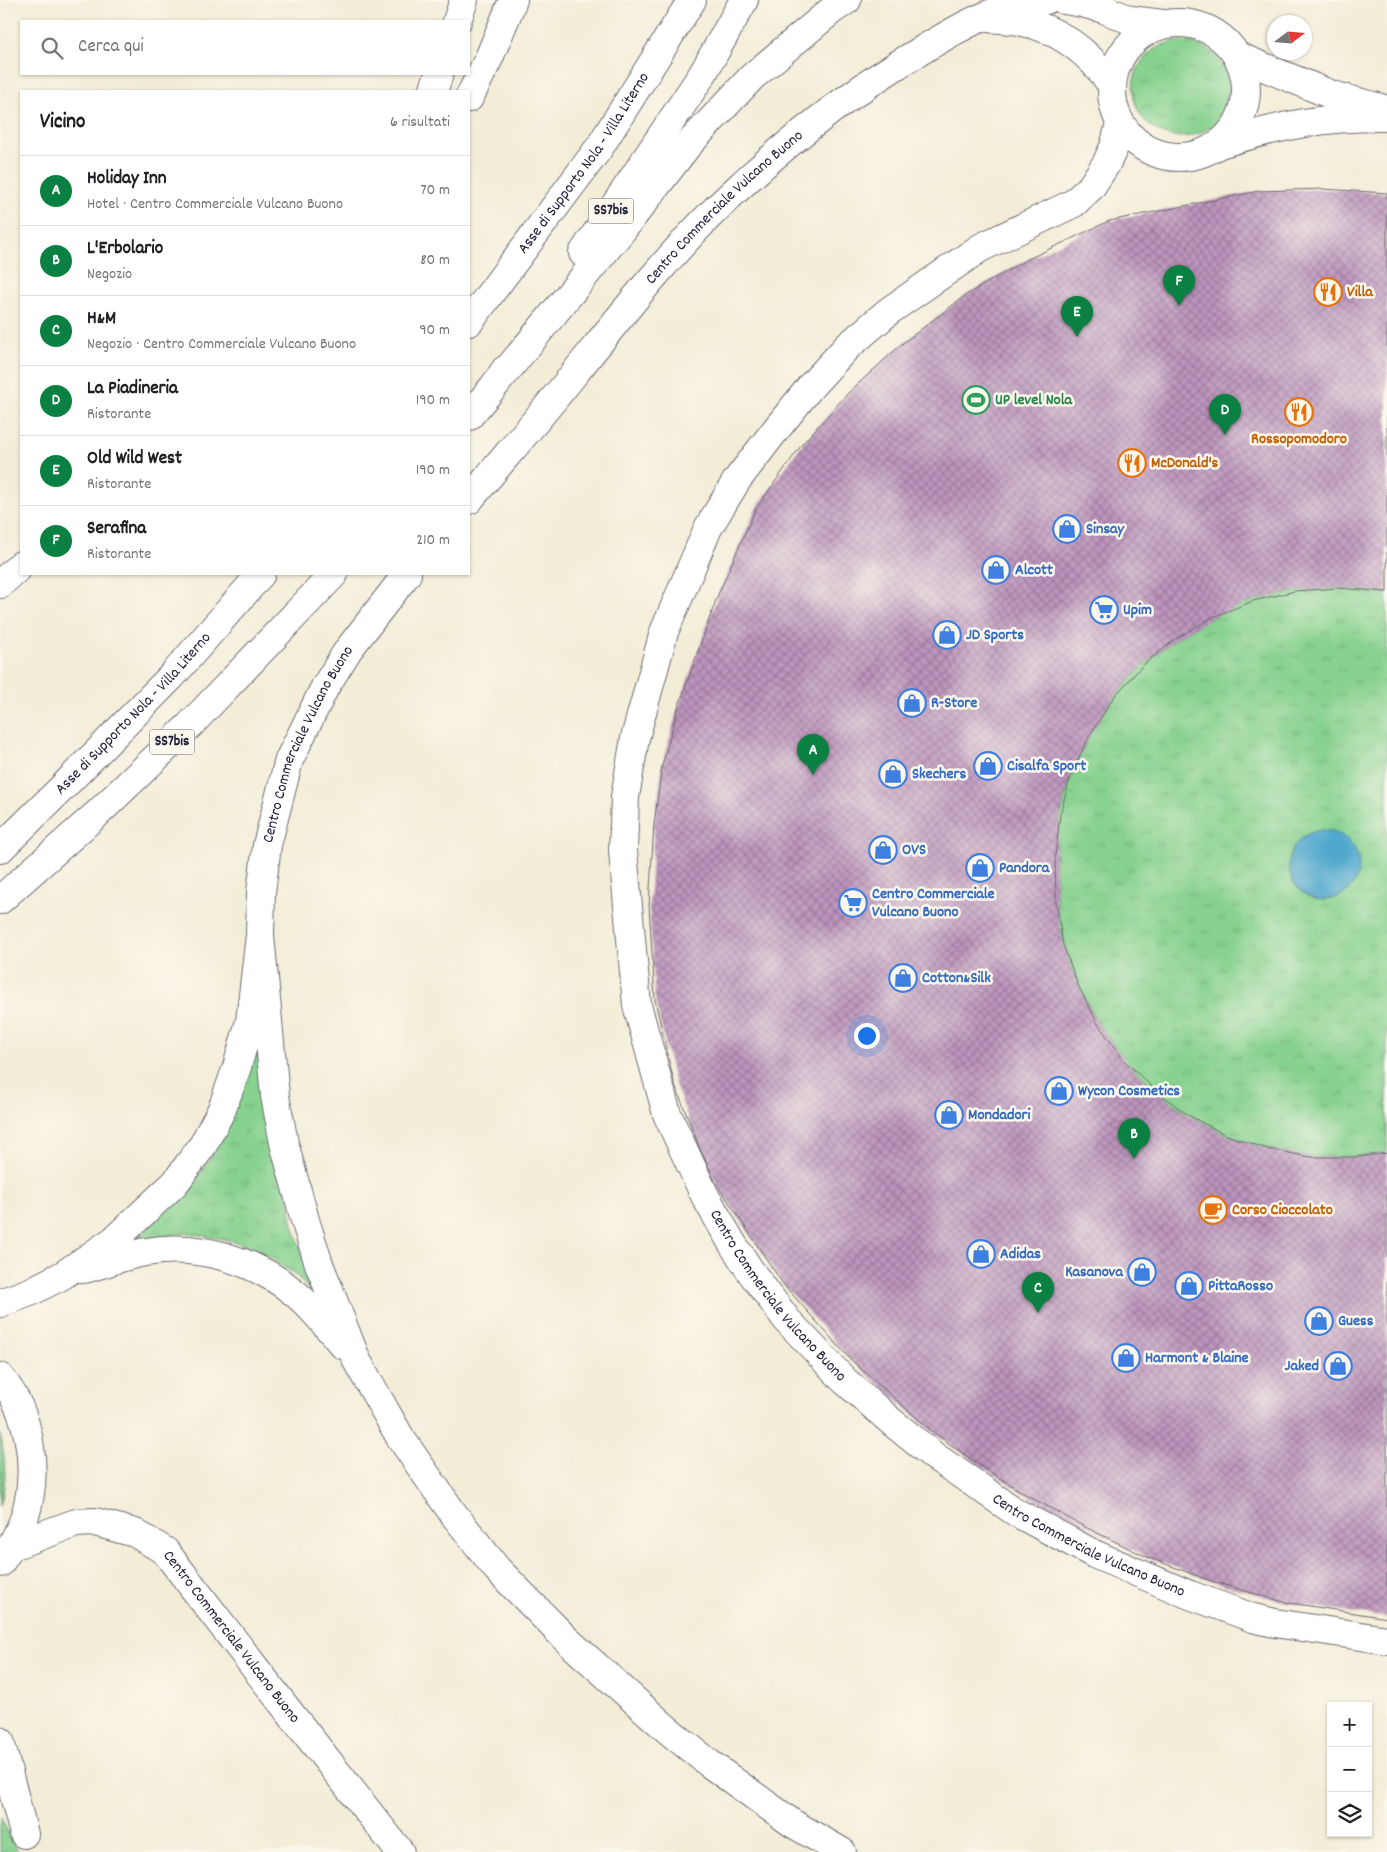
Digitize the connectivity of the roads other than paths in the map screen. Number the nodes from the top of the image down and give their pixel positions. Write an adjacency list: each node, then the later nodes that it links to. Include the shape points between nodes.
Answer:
1 (464, 0): 10 (main road)
2 (513, 0): 16 (main road)
3 (674, 0): 21 (main road)
4 (692, 0): 21 (main road, Asse di Supporto Nola - Villa Literno / SS7bis)
5 (744, 0): 23 (main road, SS7bis, via 702,75)
6 (848, 0): 23 (main road, via 752,77 688,145)
7 (1046, 0): 9 (main road, Centro Commerciale Vulcano Buono, via 1010,7)
8 (1064, 0): 11 (main road, via 1104,9 1130,20)
9 (982, 18): 14 (main road, via 1020,21 1052,31 1079,48); 25 (main road, Centro Commerciale Vulcano Buono, via 947,34 884,72 766,162 664,264)
10 (458, 20)
11 (1163, 24): 12 (main road, via 1184,22 1205,28 1223,39); 14 (main road, via 1143,32 1127,46 1116,64)
12 (1237, 56): 17 (main road, via 1332,95); 20 (main road, via 1245,74 1243,113)
13 (439, 75): 15 (main road)
14 (1111, 84): 19 (main road, via 1113,105)
15 (433, 90)
16 (470, 96)
17 (1387, 110)
18 (1387, 117): 20 (main road, via 1350,116 1306,122)
19 (1120, 124): 20 (main road, via 1135,142 1155,153 1177,158 1200,155); 39 (main road, Centro Commerciale Vulcano Buono, via 1106,164 1091,187 1074,203 980,248 889,311 847,347 811,386 737,480 708,528 664,632 636,738 625,797 624,851 637,1005 667,1114 705,1196 732,1243 787,1320 845,1381 893,1424 1017,1513 1094,1554 1253,1618)
20 (1220, 144)
21 (599, 148): 22 (main road, Asse di Supporto Nola - Villa Literno / SS7bis)
22 (470, 321)
23 (495, 385): 24 (main road, SS7bis)
24 (470, 415)
25 (470, 499)
26 (20, 566): 30 (main road)
27 (260, 575): 31 (main road, Asse di Supporto Nola - Villa Literno / SS7bis, via 172,676)
28 (333, 575): 32 (main road, SS7bis, via 190,725)
29 (406, 575): 33 (main road, Centro Commerciale Vulcano Buono, via 348,650 325,687 289,760 268,845 261,892)
30 (0, 584)
31 (0, 848)
32 (0, 900)
33 (260, 935): 34 (main road, via 250,1021 222,1109 203,1145 175,1183 147,1210 114,1240); 36 (main road, via 275,1096 284,1143 319,1264)
34 (64, 1275): 35 (main road); 36 (main road, via 146,1252 183,1249 213,1253 260,1270 296,1294)
35 (0, 1303)
36 (357, 1361): 44 (main road, via 403,1442 452,1512 497,1569 538,1612 628,1696 710,1764 792,1823)
37 (0, 1377): 38 (main road, Centro Commerciale Vulcano Buono, via 18,1405 28,1433 32,1462 24,1519)
38 (6, 1554): 43 (main road, Centro Commerciale Vulcano Buono, via 76,1523 95,1522 135,1533 164,1551)
39 (1387, 1640)
40 (0, 1741): 42 (main road)
41 (0, 1786): 42 (main road)
42 (29, 1843)
43 (400, 1852)
44 (842, 1852)

